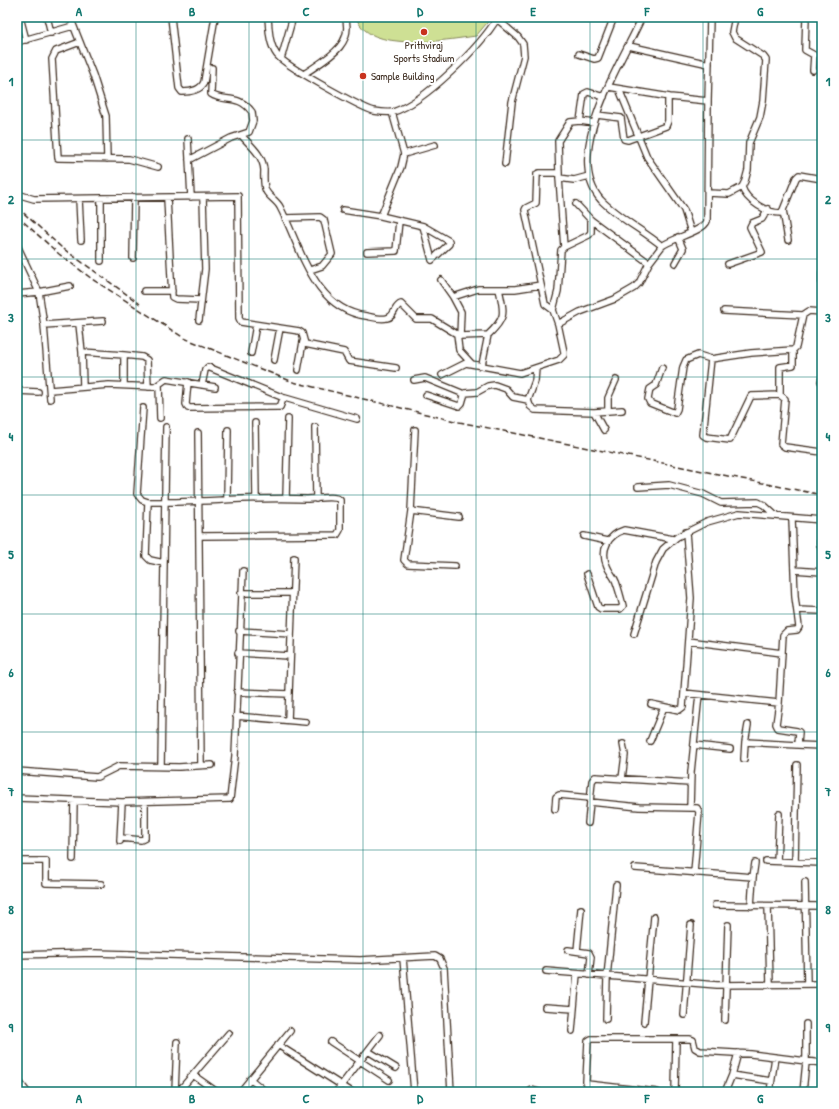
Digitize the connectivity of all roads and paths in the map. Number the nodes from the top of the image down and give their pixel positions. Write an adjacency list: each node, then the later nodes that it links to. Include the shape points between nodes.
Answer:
1 (20, 17): 18 (street)
2 (46, 17): 17 (street)
3 (70, 17): 16 (street)
4 (171, 17): 5 (street, via 179,88 182,92 199,89 204,82)
5 (215, 17)
6 (268, 17): 23 (street, via 272,45)
7 (294, 17): 23 (street)
8 (345, 17): 27 (street, via 347,33 342,44 331,56)
9 (599, 17): 14 (street)
10 (710, 17): 24 (street)
11 (735, 17): 49 (street, via 732,32 735,38 763,56 766,63 760,117 751,138 747,177)
12 (806, 17): 26 (street, via 805,50 814,55)
13 (498, 18): 33 (street, via 470,53 448,74 418,98); 44 (street, via 523,44 524,56 512,102)
14 (614, 18): 22 (street, via 598,58)
15 (640, 18): 21 (street)
16 (73, 26): 17 (street); 20 (street)
17 (51, 33): 18 (street)
18 (26, 40): 19 (street)
19 (17, 42)
20 (80, 42): 42 (street, via 106,116); 42 (street, via 56,51 52,59 56,156 60,159)
21 (628, 46): 24 (street); 28 (street)
22 (579, 54)
23 (281, 60): 27 (street)
24 (709, 64): 32 (street)
25 (212, 68): 37 (street, via 211,94 234,99 252,112 250,130 247,134)
26 (813, 70)
27 (304, 74): 33 (street, via 366,108)
28 (609, 87): 29 (street); 30 (street)
29 (619, 89): 31 (street); 38 (street)
30 (604, 97): 34 (street); 35 (street, via 585,92)
31 (668, 97): 32 (street); 38 (street, via 668,124 664,128)
32 (708, 101): 50 (street)
33 (392, 112): 41 (street)
34 (597, 115): 36 (street); 38 (street, via 620,118 626,140)
35 (580, 121): 36 (street); 46 (street, via 570,122 558,141)
36 (594, 123): 47 (street, via 587,153)
37 (241, 135): 43 (street); 63 (street, via 260,157 264,167 265,189 278,203)
38 (640, 136): 67 (street, via 651,164 684,210)
39 (188, 139): 43 (street)
40 (435, 145): 41 (street)
41 (404, 154): 62 (street)
42 (106, 159): 45 (street, via 134,160)
43 (189, 160): 53 (street)
44 (505, 164)
45 (158, 167)
46 (559, 176): 47 (street, via 574,180); 73 (street); 84 (street, via 538,173 536,203 525,208)
47 (589, 176): 72 (street, via 597,194 607,205)
48 (822, 179): 61 (street, via 797,176)
49 (742, 187): 50 (street, via 729,194); 59 (street, via 749,200)
50 (708, 193): 67 (street, via 706,224)
51 (17, 194): 57 (street, via 34,199)
52 (134, 197): 55 (street); 56 (street); 75 (street)
53 (190, 197): 54 (street); 56 (street)
54 (203, 197): 92 (street, via 205,265); 102 (street, via 238,196 239,321)
55 (101, 198): 57 (street); 76 (street)
56 (167, 198): 88 (street)
57 (79, 199): 69 (street)
58 (576, 204): 65 (street)
59 (768, 209): 61 (street); 79 (street, via 762,219 752,223 750,227 762,252)
60 (343, 210): 62 (street)
61 (783, 213): 70 (street)
62 (381, 216): 64 (street)
63 (285, 218): 80 (street); 80 (street, via 320,217 324,220 332,254 322,266)
64 (399, 220): 66 (street); 74 (street, via 396,252)
65 (590, 220): 73 (street, via 590,235); 77 (street)
66 (423, 226): 66 (street, via 450,242 432,260 431,259)
67 (691, 232): 68 (street)
68 (678, 237): 72 (street); 78 (street, via 683,249)
69 (81, 240)
70 (788, 240)
71 (17, 245): 89 (street)
72 (662, 246): 77 (street)
73 (564, 247): 93 (street, via 560,252 558,291)
74 (367, 252)
75 (133, 258)
76 (101, 261)
77 (649, 263): 100 (street, via 639,283 629,291)
78 (676, 263)
79 (728, 264)
80 (310, 270): 104 (street, via 327,298 346,310 386,319 400,304 416,319 432,319)
81 (822, 273): 83 (street)
82 (441, 280): 91 (street)
83 (822, 284)
84 (541, 285): 86 (street); 93 (street, via 545,304)
85 (70, 286): 89 (street)
86 (499, 289): 91 (street, via 478,289); 105 (street, via 503,317)
87 (144, 291): 88 (street)
88 (172, 291): 92 (street, via 172,297 176,299)
89 (39, 292): 90 (street); 101 (street)
90 (17, 294)
91 (453, 298): 104 (street, via 461,312)
92 (201, 300): 97 (street)
93 (553, 310): 100 (street)
94 (724, 311): 96 (street)
95 (822, 312): 96 (street, via 809,311)
96 (803, 315): 107 (street, via 796,347)
97 (199, 320)
98 (103, 322): 99 (street)
99 (79, 324): 101 (street); 108 (street)
100 (558, 324): 116 (street, via 564,355 559,360)
101 (44, 325): 129 (street)
102 (256, 325): 103 (street); 109 (street)
103 (280, 328): 106 (street, via 301,331); 112 (street)
104 (459, 335): 105 (street); 113 (street, via 459,350)
105 (488, 335): 114 (street)
106 (303, 342): 115 (street, via 344,352 349,360); 118 (street)
107 (793, 350): 111 (street); 134 (street, via 793,365 780,367)
108 (82, 352): 110 (street); 126 (street)
109 (251, 353)
110 (124, 355): 125 (street); 127 (street, via 148,360)
111 (711, 359): 117 (street, via 698,355 686,360 677,409 674,413 648,401 650,389 656,385); 134 (street, via 704,436 730,440 751,396)
112 (274, 360)
113 (472, 363): 114 (street); 119 (street, via 461,364)
114 (482, 365): 116 (street, via 520,372)
115 (396, 368)
116 (536, 368): 137 (street, via 535,381)
117 (662, 368)
118 (298, 370)
119 (442, 375)
120 (414, 380): 132 (street, via 425,378)
121 (616, 380): 140 (street, via 608,398)
122 (188, 382): 123 (street, via 164,379); 124 (street); 136 (street, via 188,408 280,407)
123 (159, 385): 127 (street); 142 (street)
124 (202, 385): 128 (street); 136 (street, via 208,367)
125 (124, 386): 126 (street); 127 (street)
126 (83, 387): 129 (street)
127 (148, 387)
128 (215, 387)
129 (50, 390): 135 (street)
130 (17, 391): 131 (street)
131 (38, 392)
132 (464, 394): 133 (street, via 459,406); 137 (street, via 494,385 506,389 513,397)
133 (426, 395)
134 (780, 395): 152 (street, via 785,399 781,444 785,447)
135 (50, 398)
136 (284, 398): 144 (street)
137 (528, 400): 141 (street, via 534,410)
138 (143, 408): 159 (street, via 136,491 142,500)
139 (622, 410): 140 (street)
140 (608, 411): 141 (street)
141 (594, 412): 150 (street)
142 (160, 418)
143 (288, 419): 154 (street)
144 (357, 419)
145 (255, 423): 156 (street)
146 (166, 427): 160 (street)
147 (315, 427): 157 (street)
148 (228, 430): 155 (street)
149 (415, 430): 161 (street)
150 (604, 430)
151 (198, 433): 158 (street)
152 (822, 452)
153 (638, 487): 162 (street, via 669,485 703,494 721,503 758,502)
154 (286, 498): 156 (street); 157 (street)
155 (227, 499): 156 (street); 158 (street)
156 (256, 499)
157 (316, 499): 167 (street, via 340,500 340,530 337,535)
158 (198, 501): 160 (street); 167 (street)
159 (148, 502): 160 (street); 173 (street, via 146,556 150,560)
160 (165, 502): 173 (street)
161 (412, 511): 163 (street); 174 (street, via 404,560 406,563)
162 (776, 516): 164 (street); 166 (street, via 740,513 707,522)
163 (459, 517)
164 (792, 518): 165 (street); 175 (street)
165 (822, 520): 171 (street)
166 (686, 532): 169 (street); 186 (street, via 691,584)
167 (200, 536): 209 (street)
168 (584, 536): 170 (street)
169 (673, 539): 170 (street, via 624,530); 185 (street, via 656,562)
170 (607, 541): 178 (street, via 604,558 617,585 622,608 599,608)
171 (822, 548)
172 (294, 558): 180 (street)
173 (164, 563): 212 (street)
174 (455, 566)
175 (794, 570): 177 (street); 181 (street)
176 (243, 571): 179 (street)
177 (822, 572)
178 (587, 574)
179 (241, 593): 180 (street); 183 (street)
180 (293, 593): 184 (street)
181 (797, 610): 182 (street); 187 (street, via 798,629 784,633)
182 (822, 611)
183 (239, 631): 184 (street); 188 (street)
184 (291, 634): 189 (street)
185 (634, 634)
186 (688, 641): 187 (street); 191 (street)
187 (782, 653): 194 (street)
188 (238, 654): 189 (street); 190 (street)
189 (290, 656): 192 (street)
190 (237, 692): 192 (street); 197 (street)
191 (684, 693): 193 (street); 196 (street, via 682,708 679,710)
192 (289, 694): 198 (street)
193 (699, 695): 194 (street); 204 (street)
194 (779, 703): 205 (street, via 776,726 799,732)
195 (651, 704): 196 (street)
196 (664, 707): 201 (street)
197 (236, 716): 198 (street); 220 (street, via 230,799)
198 (288, 720): 199 (street)
199 (306, 722)
200 (748, 725): 202 (street)
201 (650, 740)
202 (745, 742): 205 (street); 208 (street)
203 (623, 744): 214 (street, via 625,755)
204 (694, 745): 207 (street); 215 (street)
205 (798, 745): 206 (street)
206 (822, 746)
207 (730, 749)
208 (744, 759)
209 (201, 765): 210 (street); 212 (street)
210 (212, 765)
211 (797, 765): 229 (street)
212 (161, 766): 213 (street, via 115,766 97,777)
213 (17, 771)
214 (622, 779): 215 (street); 218 (street, via 594,778)
215 (690, 783): 221 (street)
216 (17, 798): 217 (street)
217 (74, 800): 219 (street); 225 (street)
218 (590, 800): 221 (street, via 639,807); 222 (street, via 558,795); 224 (street)
219 (122, 802): 220 (street); 220 (street, via 121,840 145,838)
220 (145, 802)
221 (690, 808): 233 (street, via 697,808 699,812)
222 (555, 809)
223 (779, 814): 228 (street)
224 (588, 823)
225 (73, 859)
226 (17, 860): 236 (street, via 46,861 46,883)
227 (766, 861): 228 (street)
228 (777, 861): 229 (street)
229 (795, 862): 231 (street)
230 (755, 863): 234 (street)
231 (822, 863)
232 (635, 868): 233 (street)
233 (694, 873): 234 (street)
234 (753, 877): 239 (street)
235 (805, 882): 241 (street)
236 (101, 884)
237 (616, 885): 254 (street)
238 (715, 905): 239 (street)
239 (751, 906): 240 (street)
240 (768, 906): 241 (street); 260 (street)
241 (806, 906): 242 (street); 257 (street)
242 (822, 906)
243 (581, 909): 248 (street)
244 (654, 917): 255 (street)
245 (691, 925): 256 (street)
246 (728, 925): 259 (street)
247 (568, 950): 248 (street)
248 (577, 951): 253 (street, via 587,951 591,955)
249 (17, 955): 250 (street, via 94,953 360,960)
250 (403, 958): 297 (street); 298 (street, via 436,956 442,962)
251 (546, 971): 252 (street)
252 (577, 974): 253 (street); 262 (street)
253 (589, 975): 254 (street)
254 (607, 977): 255 (street); 264 (street)
255 (648, 980): 256 (street); 266 (street)
256 (686, 983): 259 (street); 263 (street)
257 (808, 984): 258 (street); 260 (street)
258 (822, 984)
259 (728, 985): 260 (street); 265 (street)
260 (770, 985)
261 (545, 1007): 262 (street)
262 (574, 1009): 269 (street)
263 (684, 1015)
264 (606, 1019)
265 (725, 1020)
266 (644, 1022)
267 (806, 1024): 280 (street)
268 (290, 1031): 275 (street)
269 (572, 1031)
270 (228, 1033): 283 (street)
271 (380, 1035): 276 (street)
272 (676, 1039): 277 (street, via 693,1040 700,1051); 301 (street, via 588,1041 587,1084); 302 (street)
273 (176, 1042): 291 (street)
274 (331, 1042): 279 (street)
275 (278, 1045): 286 (street); 289 (street)
276 (368, 1051): 279 (street); 282 (street)
277 (738, 1053): 278 (street); 284 (street)
278 (775, 1057): 280 (street); 288 (street)
279 (360, 1062): 287 (street); 289 (street)
280 (806, 1062): 281 (street); 305 (street)
281 (822, 1063)
282 (396, 1068)
283 (193, 1074): 291 (street); 292 (street)
284 (732, 1075): 288 (street); 303 (street)
285 (17, 1079): 290 (street)
286 (250, 1079): 293 (street); 294 (street)
287 (389, 1080)
288 (771, 1081): 304 (street)
289 (342, 1085): 295 (street); 296 (street)
290 (27, 1092)
291 (177, 1092)
292 (216, 1092)
293 (240, 1092)
294 (266, 1092)
295 (336, 1092)
296 (352, 1092)
297 (414, 1092)
298 (451, 1092)
299 (529, 1092): 300 (street)
300 (539, 1092)
301 (657, 1092)
302 (675, 1092)
303 (725, 1092)
304 (770, 1092)
305 (803, 1092)

